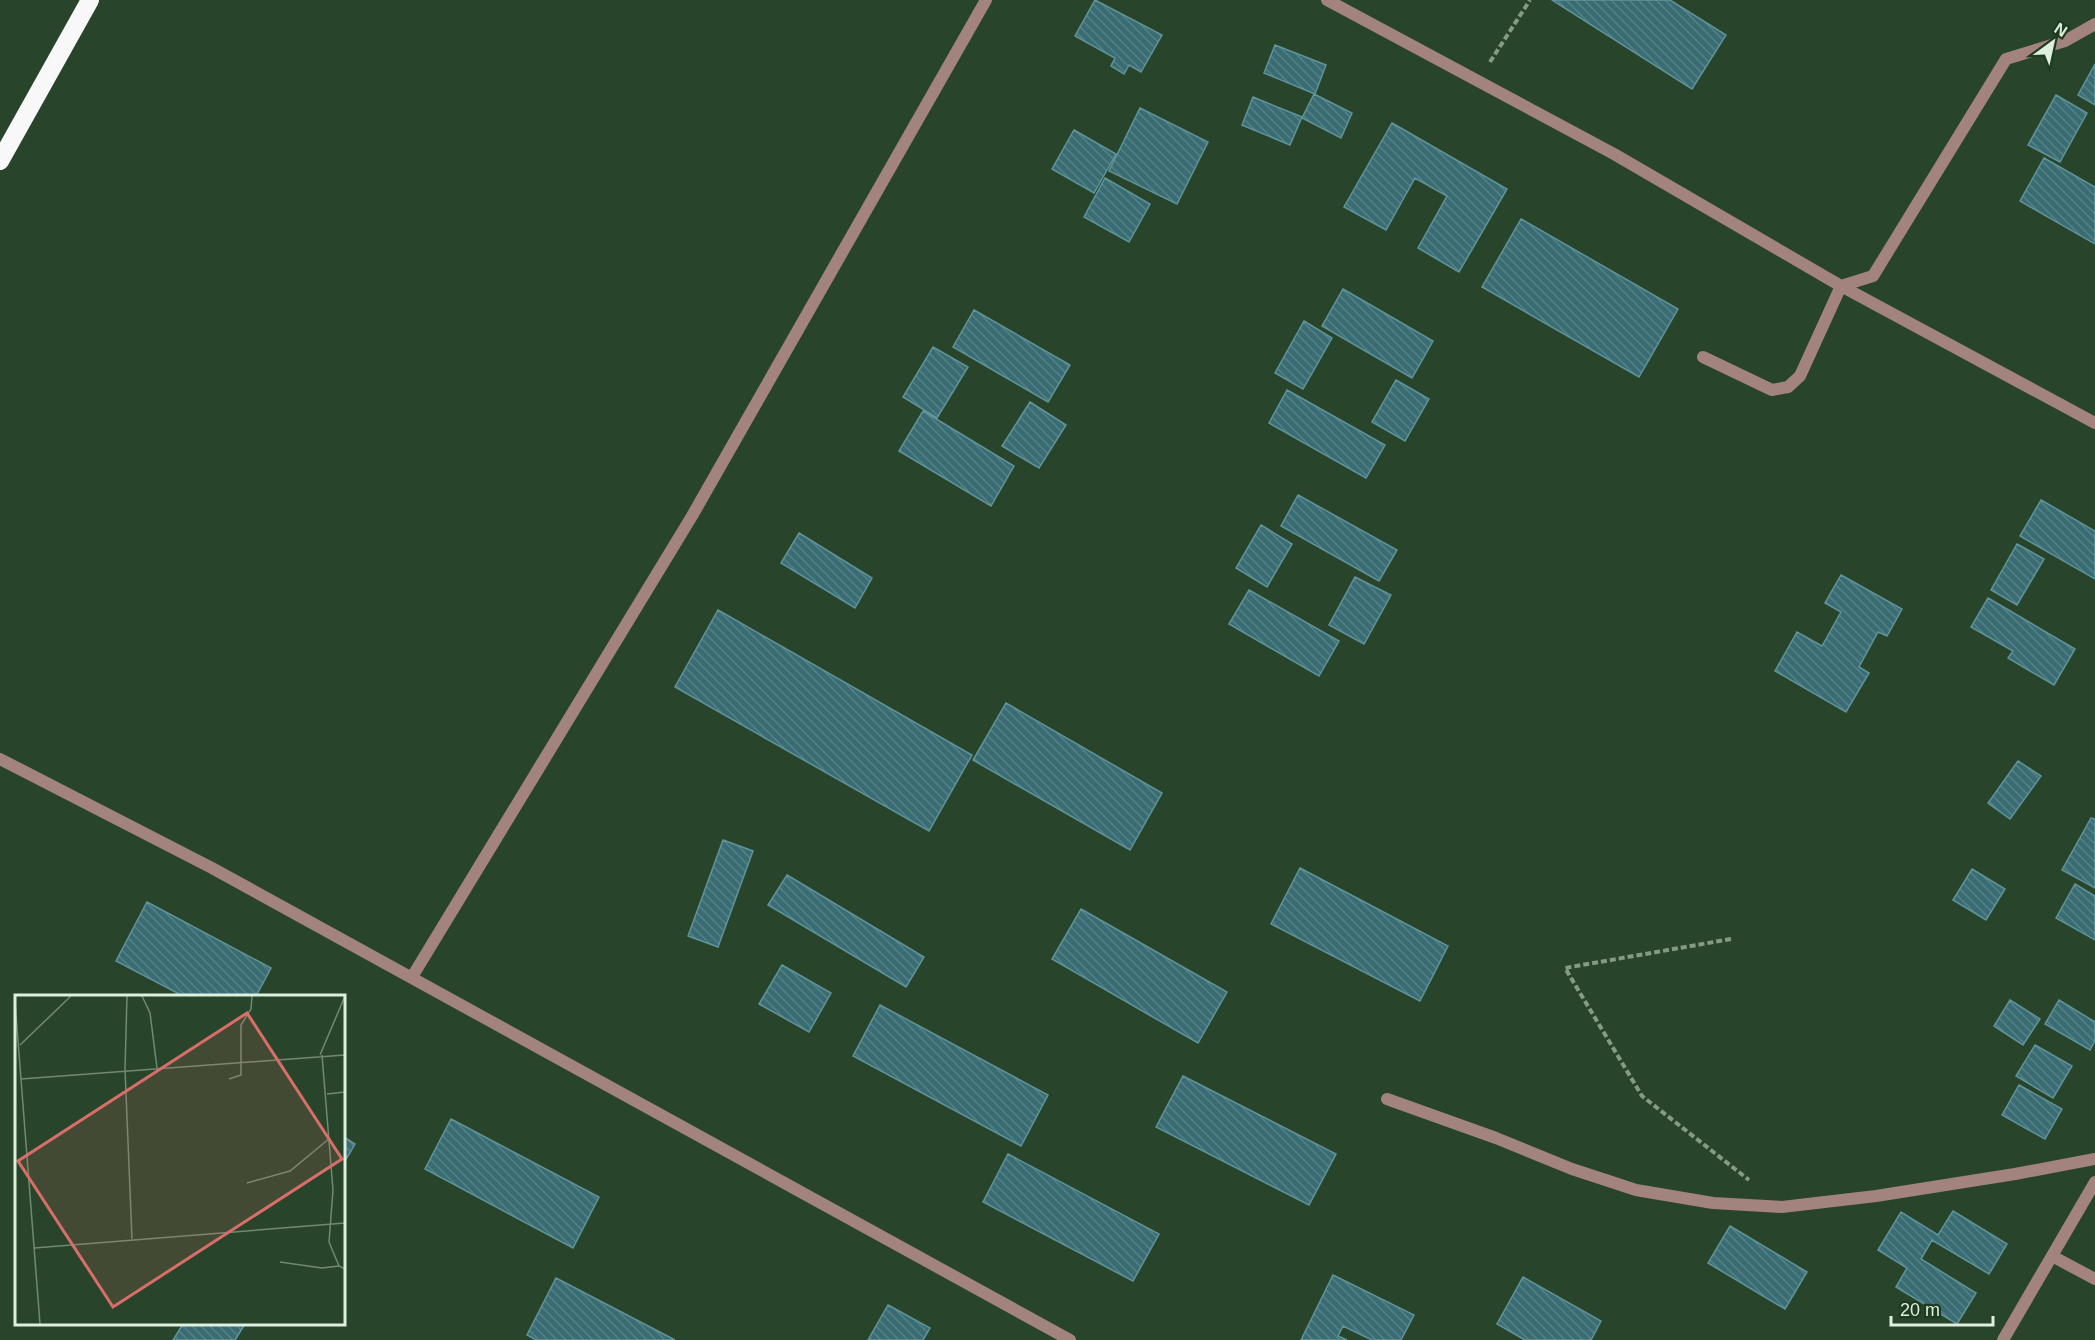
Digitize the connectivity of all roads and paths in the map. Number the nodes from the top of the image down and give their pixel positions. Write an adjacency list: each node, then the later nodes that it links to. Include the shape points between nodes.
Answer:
1 (90, 0): 7 (highway)
2 (986, 0): 13 (street, via 692,516)
3 (1327, 0): 6 (street)
4 (1530, 0): 6 (path)
5 (2095, 24): 8 (street, via 2065,40 2006,58 1873,276)
6 (1478, 80): 8 (street)
7 (0, 161)
8 (1841, 286): 9 (street, via 1800,376 1788,387 1773,390); 10 (street)
9 (1703, 357)
10 (2095, 423)
11 (0, 759): 13 (street)
12 (1731, 939): 17 (path, via 1565,968 1642,1096)
13 (412, 977): 20 (street)
14 (1387, 1099): 17 (street, via 1636,1190 1713,1203)
15 (2095, 1159): 17 (street, via 1876,1196)
16 (2095, 1182): 18 (street)
17 (1782, 1207)
18 (2052, 1256): 19 (street); 21 (street)
19 (2095, 1279)
20 (1070, 1340)
21 (2004, 1340)

